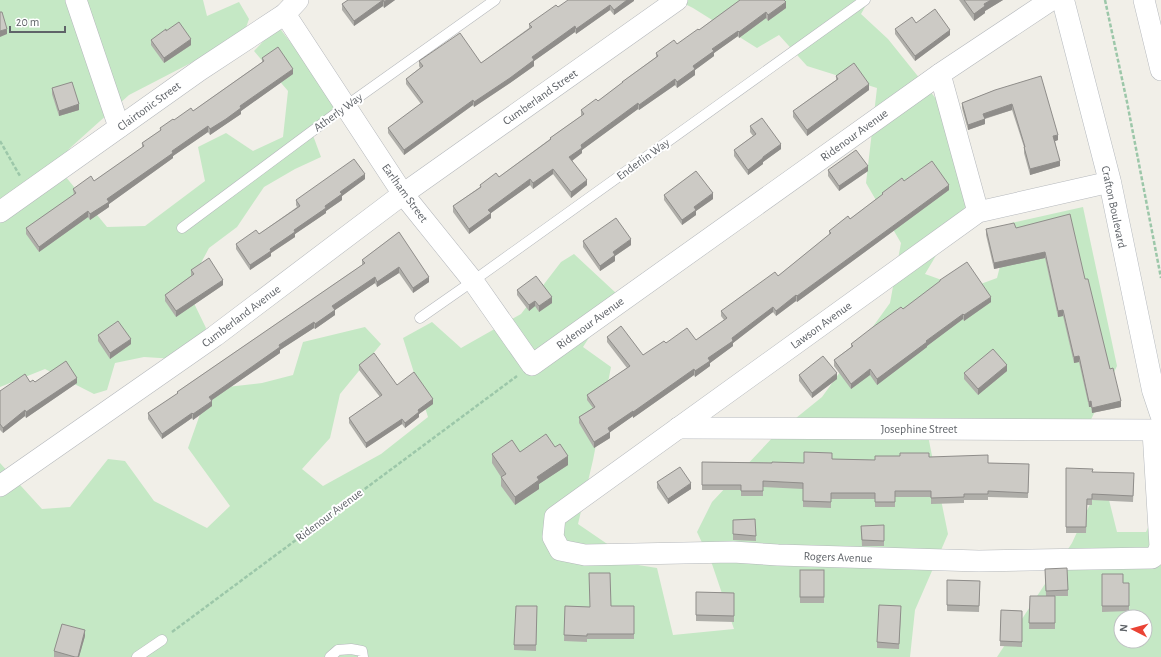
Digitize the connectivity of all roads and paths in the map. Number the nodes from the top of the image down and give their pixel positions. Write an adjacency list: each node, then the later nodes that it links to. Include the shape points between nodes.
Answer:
1 (76, 0): 13 (street)
2 (495, 0): 12 (lane, Atherly Way)
3 (677, 0): 17 (street, Cumberland Street)
4 (865, 0): 22 (lane, Enderlin Way)
5 (1051, 0): 11 (street, Ridenour Avenue)
6 (1063, 0): 15 (main road, Crafton Boulevard)
7 (1105, 0): 21 (path)
8 (1144, 0): 10 (street)
9 (292, 7): 12 (street, Earlham Street); 13 (street, Clairtonic Street)
10 (1161, 70)
11 (940, 74): 19 (street); 24 (street, Ridenour Avenue)
12 (346, 106): 17 (street, Earlham Street); 20 (lane, Atherly Way)
13 (119, 127): 16 (street, Clairtonic Street)
14 (0, 141): 16 (path)
15 (1110, 182): 19 (street, Lawson Avenue); 25 (main road, Crafton Boulevard)
16 (29, 192): 18 (street, Clairtonic Street)
17 (403, 194): 22 (street, Earlham Street); 28 (street, Cumberland Avenue, via 215,336)
18 (0, 212)
19 (978, 212): 27 (street, Lawson Avenue)
20 (182, 228)
21 (1161, 278)
22 (474, 281): 23 (lane, Enderlin Way); 24 (street, Earlham Street)
23 (420, 318)
24 (532, 365): 30 (path, Ridenour Avenue)
25 (1154, 367): 26 (main road, Crafton Boulevard, via 1153,390)
26 (1158, 425): 27 (street, Josephine Street); 29 (street, Rogers Avenue, via 1160,546 1158,554 1152,558 980,561 786,556 733,552 586,555 560,550 553,537)
27 (678, 428): 29 (street, Lawson Avenue)
28 (0, 486)
29 (555, 517)
30 (162, 640): 31 (lane)
31 (137, 657)
32 (330, 657): 33 (lane, via 338,650 351,649 362,650)
33 (363, 657)

